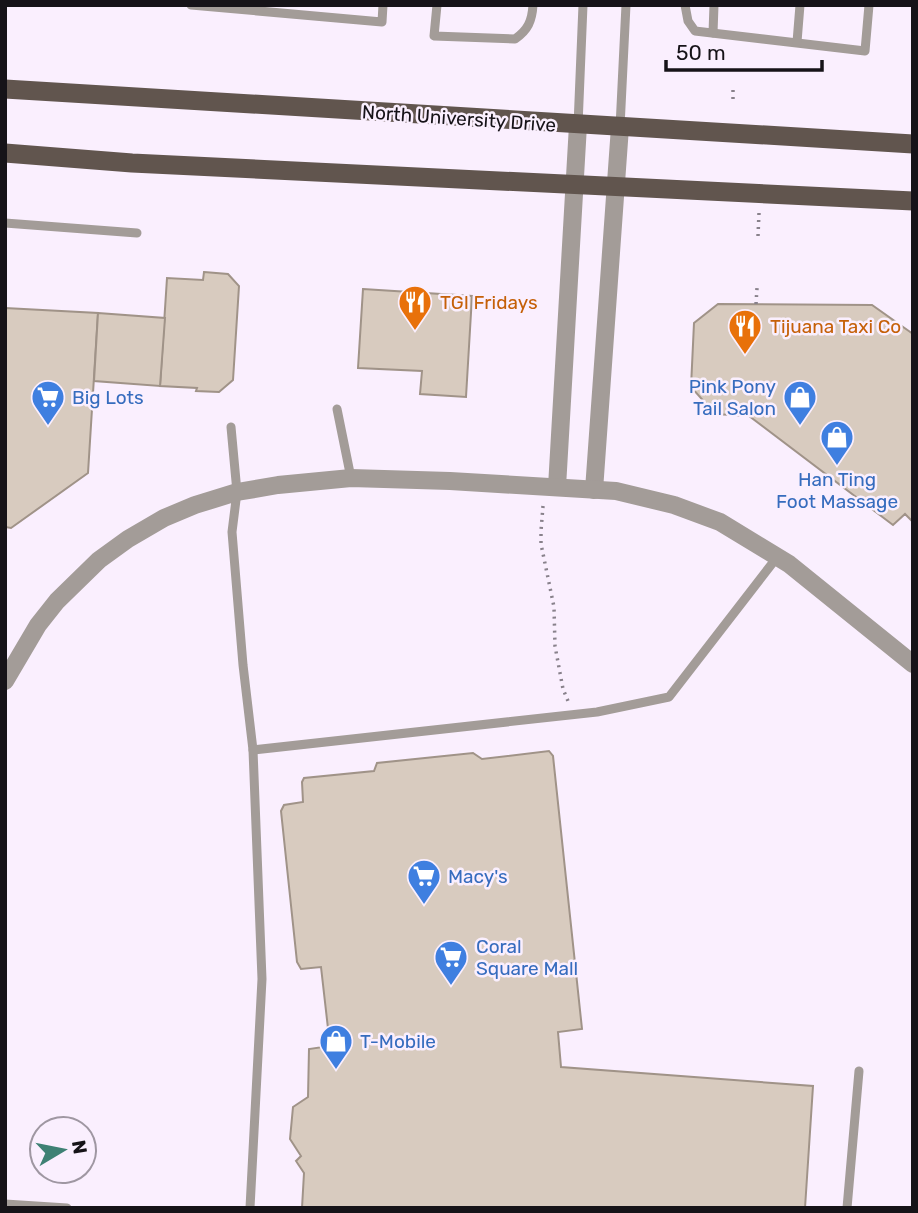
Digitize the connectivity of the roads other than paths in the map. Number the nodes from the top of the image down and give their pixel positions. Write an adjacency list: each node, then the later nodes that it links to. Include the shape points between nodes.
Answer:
1 (191, 5): 11 (lane)
2 (383, 5): 11 (lane, via 382,22)
3 (437, 5): 4 (lane, via 435,36 515,39 525,32)
4 (533, 5)
5 (583, 5): 15 (lane)
6 (626, 5): 16 (lane)
7 (685, 5): 12 (lane, via 695,31)
8 (714, 5): 12 (lane)
9 (800, 5): 13 (lane)
10 (869, 5): 13 (lane, via 865,51)
11 (277, 9)
12 (713, 33): 13 (lane)
13 (797, 43)
14 (5, 89): 15 (main road, North University Drive)
15 (578, 125): 16 (main road, North University Drive); 19 (street)
16 (620, 127): 17 (main road, North University Drive); 20 (street)
17 (913, 144)
18 (5, 153): 19 (main road)
19 (574, 184): 20 (main road); 27 (street)
20 (615, 186): 21 (main road); 28 (street)
21 (913, 201)
22 (5, 223): 23 (lane)
23 (137, 233)
24 (337, 409): 26 (lane)
25 (231, 427): 29 (lane)
26 (351, 478): 27 (street); 29 (street)
27 (557, 487): 28 (street)
28 (594, 490): 30 (street, via 674,505 720,522)
29 (237, 492): 32 (street, via 164,518 99,560 38,625); 33 (lane, via 232,532)
30 (778, 556): 31 (street); 33 (lane, via 669,697 597,712)
31 (913, 664)
32 (5, 681)
33 (253, 750): 37 (lane, via 262,979)
34 (859, 1071): 38 (lane)
35 (5, 1204): 36 (lane)
36 (68, 1208)
37 (250, 1208)
38 (847, 1208)

